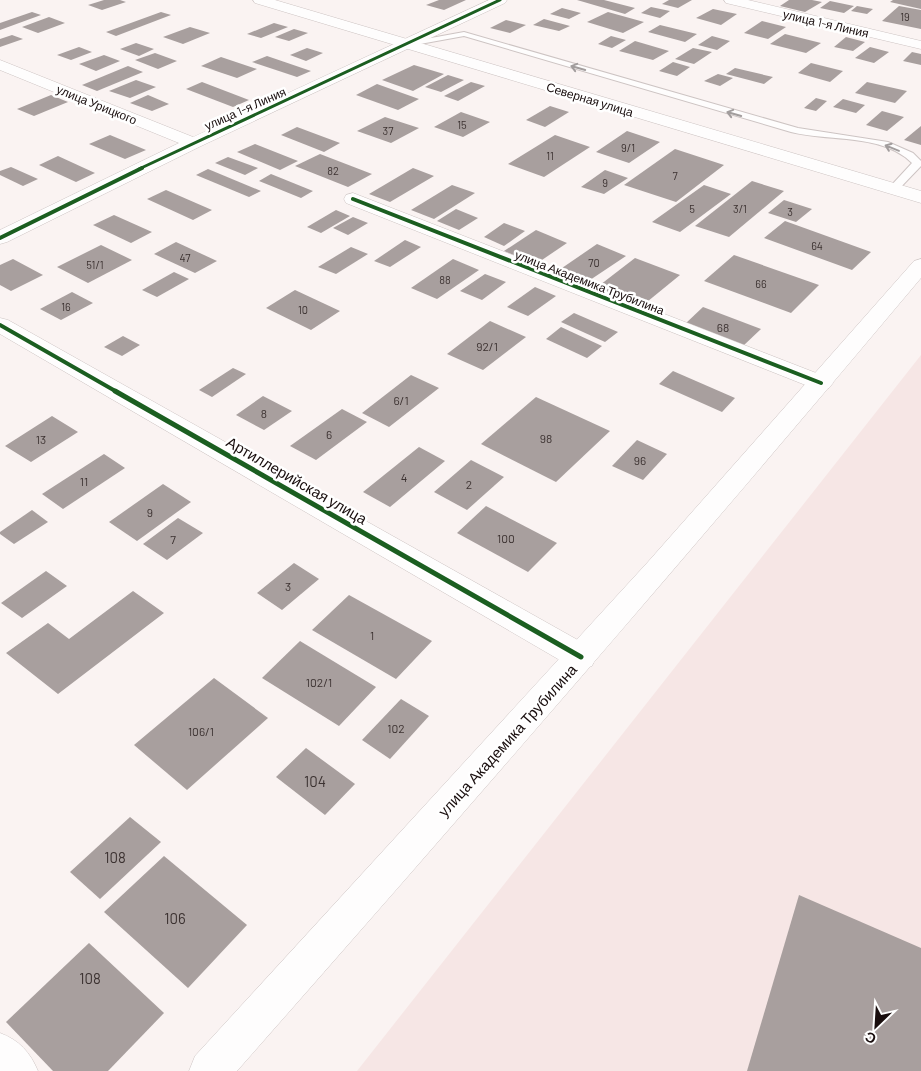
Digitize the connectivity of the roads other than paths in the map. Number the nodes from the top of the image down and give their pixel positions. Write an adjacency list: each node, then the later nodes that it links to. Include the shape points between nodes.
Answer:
1 (260, 0): 4 (street, Северная улица)
2 (500, 0): 4 (street, улица 1-я Линия)
3 (731, 0): 5 (street, улица 1-я Линия)
4 (409, 44): 7 (street, улица 1-я Линия); 8 (street, Северная улица); 8 (lane, one-way to 4, via 918,163 912,156 876,141 813,134 774,125 464,34)
5 (921, 45)
6 (0, 64): 7 (street, улица Урицкого)
7 (193, 143): 11 (street, улица 1-я Линия)
8 (893, 188): 9 (street, Северная улица)
9 (921, 197)
10 (353, 199): 14 (street, улица Академика Трубилина)
11 (0, 238)
12 (921, 265): 14 (street, улица Академика Трубилина)
13 (0, 325): 15 (street, Артиллерийская улица)
14 (821, 383): 15 (street, улица Академика Трубилина)
15 (581, 657): 18 (street, улица Академика Трубилина)
16 (0, 1053): 17 (street)
17 (17, 1071)
18 (210, 1071)

